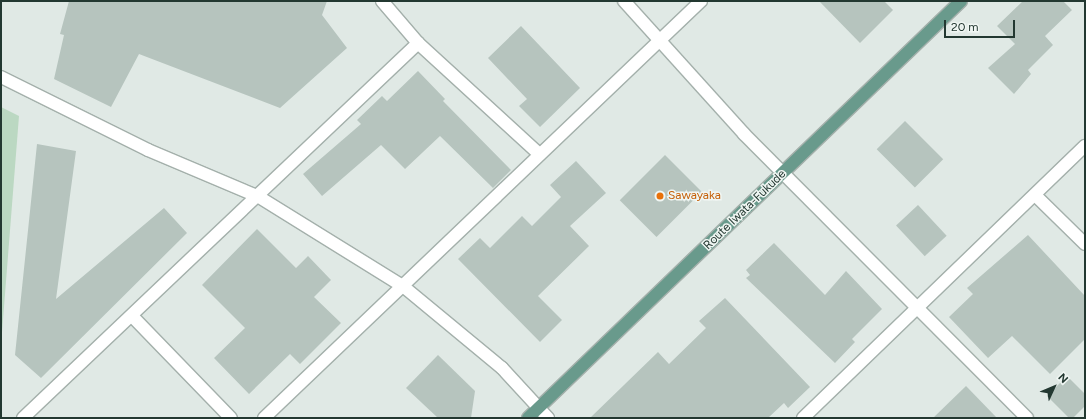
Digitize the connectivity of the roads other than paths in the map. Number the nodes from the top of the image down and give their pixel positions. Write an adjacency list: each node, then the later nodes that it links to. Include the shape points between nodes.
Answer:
1 (382, 1): 6 (street)
2 (624, 1): 5 (street)
3 (701, 1): 5 (street)
4 (961, 1): 10 (main road, Route Iwata-Fukude)
5 (662, 40): 9 (street); 10 (street, via 744,134)
6 (418, 43): 9 (street); 12 (street)
7 (1, 77): 12 (street, via 148,150)
8 (1085, 146): 11 (street)
9 (539, 154): 14 (street)
10 (784, 172): 15 (street); 17 (main road, Route Iwata-Fukude)
11 (1035, 195): 13 (street); 15 (street)
12 (259, 196): 14 (street); 16 (street)
13 (1085, 244)
14 (404, 287): 17 (street, via 502,368); 20 (street)
15 (917, 308): 23 (street); 24 (street)
16 (132, 316): 18 (street); 19 (street)
17 (538, 408): 21 (main road, Route Iwata-Fukude); 22 (street)
18 (23, 418)
19 (231, 418)
20 (264, 418)
21 (528, 418)
22 (548, 418)
23 (803, 418)
24 (1027, 418)

